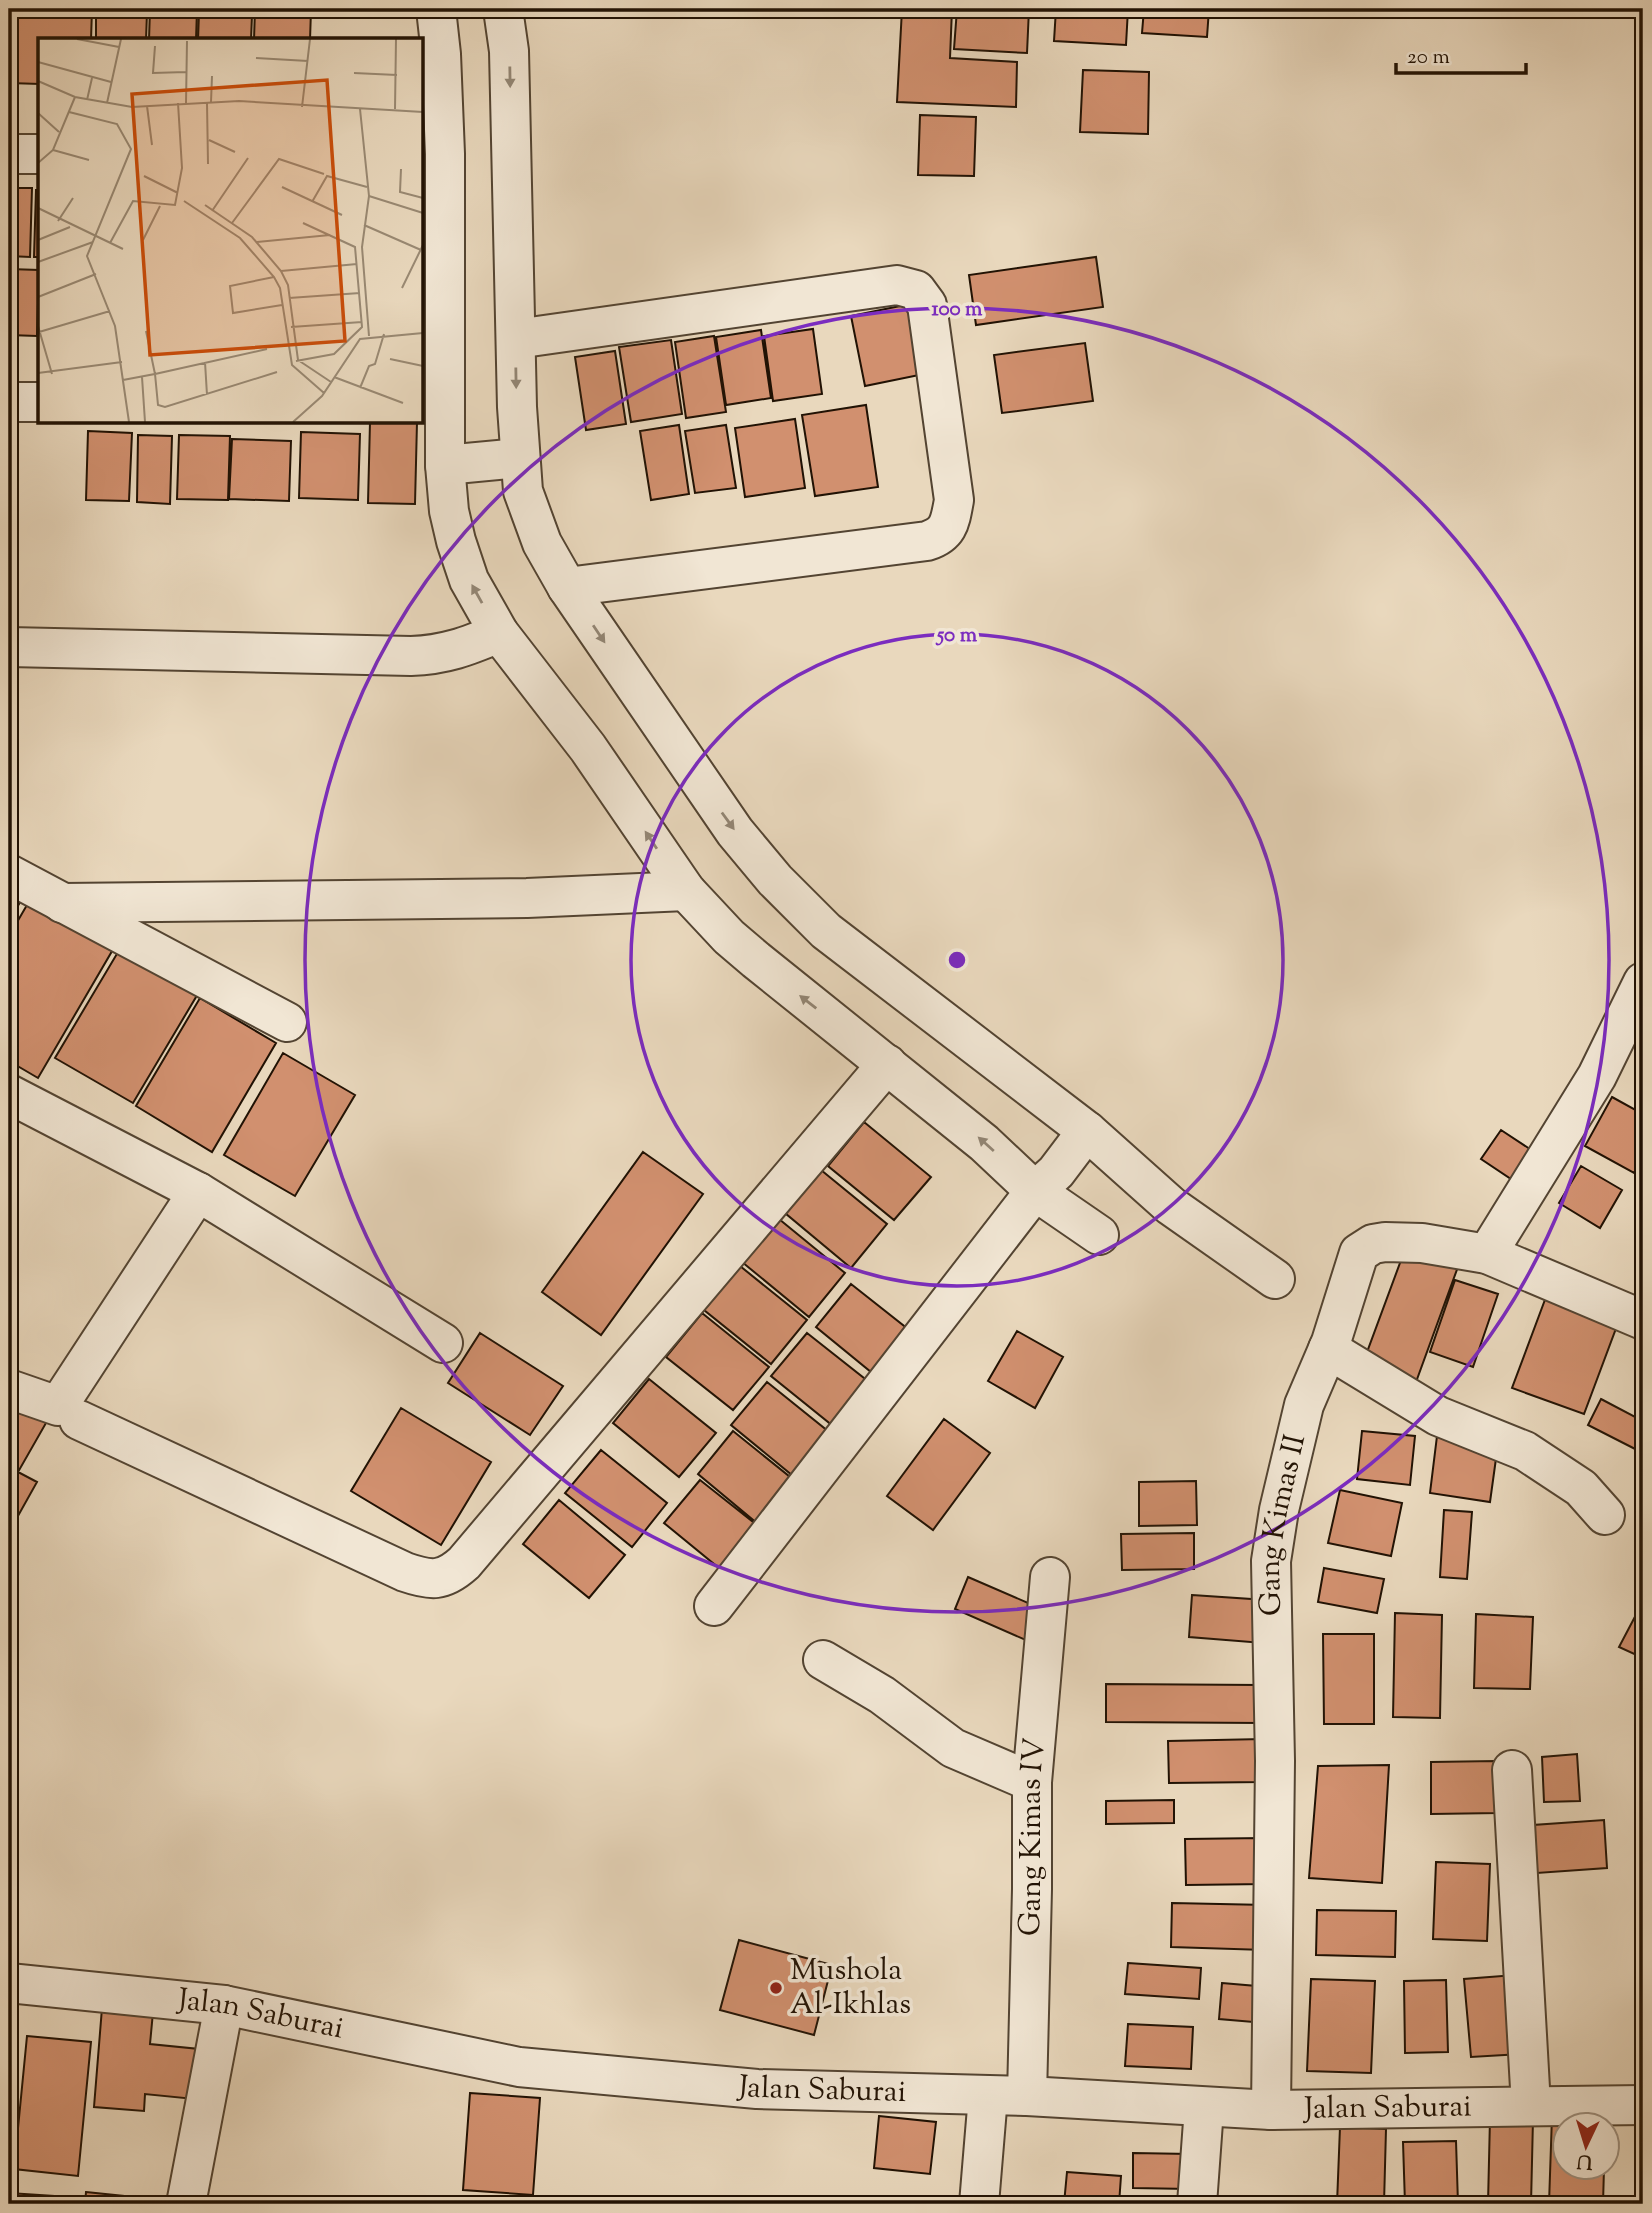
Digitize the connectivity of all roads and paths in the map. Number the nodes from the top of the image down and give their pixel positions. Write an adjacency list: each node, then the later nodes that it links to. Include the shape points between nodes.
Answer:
1 (436, 9): 5 (street, via 441,54)
2 (503, 9): 6 (street, one-way to 6, via 509,51)
3 (9, 154): 4 (street)
4 (38, 154)
5 (434, 154): 7 (street)
6 (516, 339): 10 (street, one-way to 10); 12 (street, via 897,285 916,290 927,305 954,500 947,528 939,537)
7 (434, 401): 11 (street)
8 (9, 402): 9 (street)
9 (38, 402)
10 (519, 458): 11 (street); 12 (street, via 531,517)
11 (445, 465): 13 (street, one-way to 11, via 469,580 456,541)
12 (567, 587): 22 (street, one-way to 22, via 700,784 775,880 826,931)
13 (499, 633): 14 (street, via 458,650 411,656); 16 (street, one-way to 13, via 588,748)
14 (9, 647)
15 (9, 874): 17 (street)
16 (686, 891): 17 (street, via 527,898); 20 (street, one-way to 16, via 729,937)
17 (62, 903): 19 (street)
18 (1643, 982): 26 (street, via 1597,1076)
19 (287, 1023)
20 (887, 1064): 23 (street, one-way to 20); 32 (street, via 453,1574 425,1579 405,1572)
21 (9, 1094): 24 (street)
22 (1087, 1131): 23 (street); 27 (street, via 1171,1206)
23 (1035, 1191): 25 (street); 35 (street)
24 (198, 1192): 29 (street); 31 (street, via 58,1406)
25 (1099, 1235)
26 (1487, 1254): 28 (street, Gang Kimas II); 30 (street, Gang Kimas II, via 1422,1243 1373,1244 1359,1253)
27 (1275, 1279)
28 (1643, 1320)
29 (443, 1343)
30 (1328, 1349): 33 (street, via 1438,1416 1525,1451 1581,1488); 46 (street, Gang Kimas II, via 1304,1405 1272,1561)
31 (9, 1389)
32 (79, 1420)
33 (1605, 1516)
34 (1050, 1577): 38 (street, Gang Kimas IV)
35 (714, 1606)
36 (823, 1660): 38 (street, via 882,1695 953,1748)
37 (1512, 1770): 44 (street)
38 (1032, 1782): 42 (street, Gang Kimas IV)
39 (9, 1983): 40 (street, Jalan Saburai)
40 (224, 2005): 41 (street, Jalan Saburai, via 519,2067 757,2089); 47 (street)
41 (988, 2096): 42 (street, Jalan Saburai); 48 (street)
42 (1027, 2096): 45 (street, Jalan Saburai)
43 (1643, 2105): 44 (street, Jalan Saburai)
44 (1531, 2106): 46 (street, Jalan Saburai)
45 (1204, 2108): 46 (street, Jalan Saburai); 49 (street)
46 (1271, 2110)
47 (186, 2204)
48 (979, 2204)
49 (1197, 2204)

